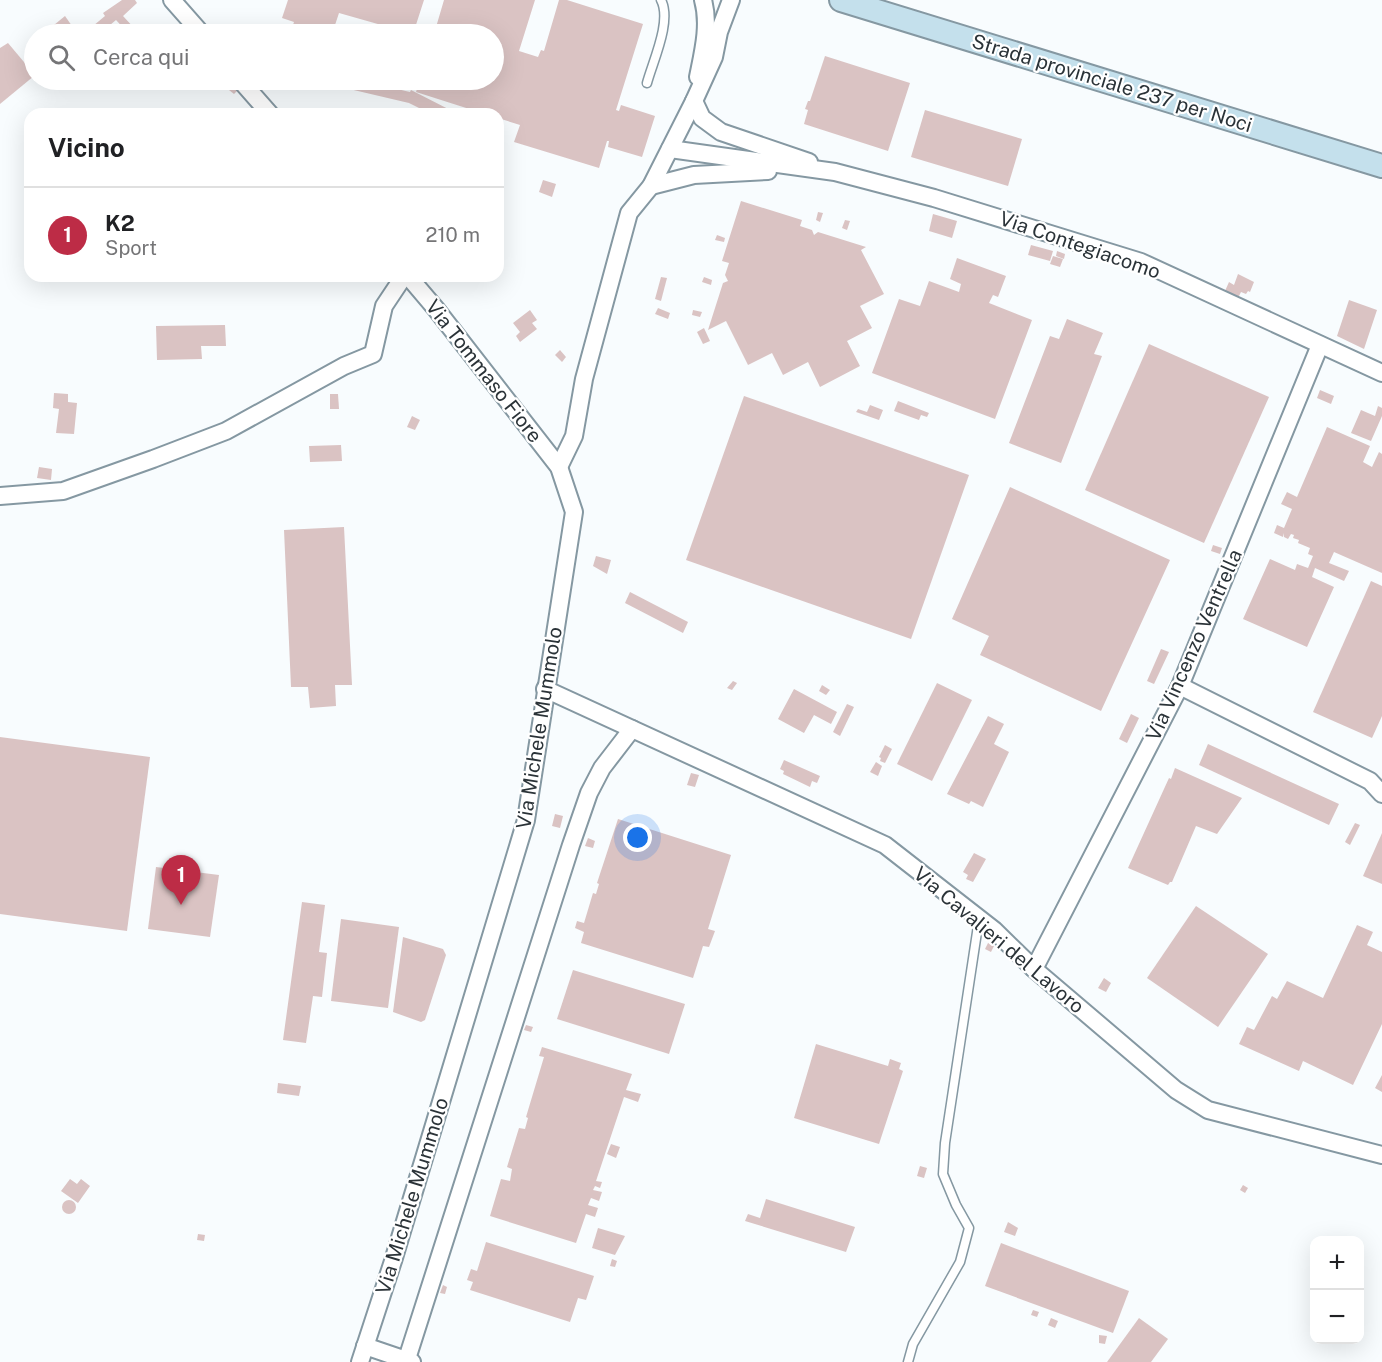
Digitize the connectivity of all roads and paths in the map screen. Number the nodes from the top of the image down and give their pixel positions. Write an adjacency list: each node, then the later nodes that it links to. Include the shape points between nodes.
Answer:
1 (172, 0): 6 (street)
2 (661, 0): 7 (lane, via 665,21)
3 (703, 0): 9 (street, via 706,29)
4 (731, 0): 9 (street, via 714,57)
5 (841, 0): 12 (main road, Strada provinciale 237 per Noci)
6 (194, 24)
7 (647, 83)
8 (249, 90): 10 (street)
9 (694, 101): 11 (street); 13 (street, Via Contegiacomo, via 702,118 721,132)
10 (265, 108)
11 (670, 149): 13 (street, Via Contegiacomo); 14 (street)
12 (1382, 166)
13 (835, 172): 14 (street, Via Contegiacomo, via 724,172); 17 (street, Via Contegiacomo, via 1141,262)
14 (651, 186): 19 (street, via 629,213 584,378 574,436)
15 (402, 282): 20 (street, via 384,306 372,354 226,431 153,459 63,491)
16 (411, 282): 19 (street, Via Tommaso Fiore)
17 (1320, 345): 18 (street, Via Contegiacomo); 21 (street, Via Vincenzo Ventrella)
18 (1382, 373)
19 (559, 467): 22 (street, Via Michele Mummolo, via 574,512)
20 (0, 496)
21 (1180, 686): 24 (street, via 1370,781); 26 (street, Via Vincenzo Ventrella)
22 (545, 690): 23 (street, Via Cavalieri del Lavoro); 28 (street, Via Michele Mummolo, via 526,820)
23 (632, 729): 25 (street, Via Cavalieri del Lavoro, via 885,846); 29 (street, via 602,768 589,793)
24 (1382, 794)
25 (979, 918): 26 (street, Via Cavalieri del Lavoro); 30 (lane, via 943,1174 969,1228 960,1262 913,1344)
26 (1034, 969): 27 (street, Via Cavalieri del Lavoro, via 1176,1090 1208,1110)
27 (1382, 1155)
28 (362, 1354): 29 (street)
29 (408, 1361)
30 (908, 1362)

